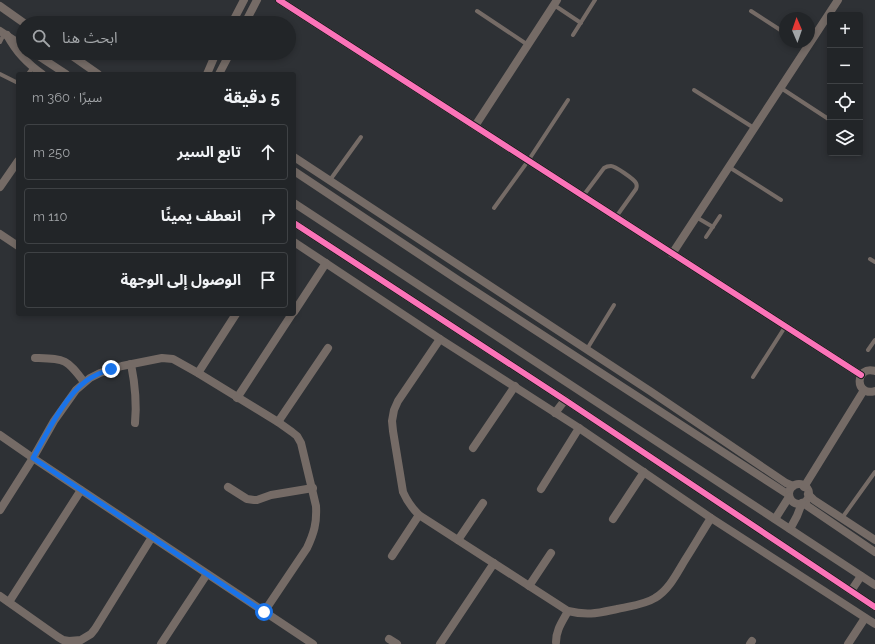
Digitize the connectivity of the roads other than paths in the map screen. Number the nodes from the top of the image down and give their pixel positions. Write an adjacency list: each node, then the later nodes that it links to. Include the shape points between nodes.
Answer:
1 (244, 0): 11 (street)
2 (257, 0): 12 (street)
3 (279, 0): 41 (street)
4 (595, 0): 15 (lane)
5 (837, 0): 10 (street)
6 (556, 3): 15 (lane); 22 (street)
7 (0, 6): 13 (street)
8 (477, 11): 22 (lane)
9 (751, 11): 16 (lane)
10 (832, 12)
11 (236, 16)
12 (249, 16)
13 (16, 17)
14 (827, 20): 19 (street)
15 (581, 23): 18 (lane)
16 (779, 29)
17 (4, 34): 20 (lane); 21 (street); 24 (street)
18 (573, 35)
19 (815, 36)
20 (0, 42)
21 (16, 42)
22 (528, 45): 41 (street)
23 (806, 48): 37 (street)
24 (16, 50)
25 (24, 60): 30 (street)
26 (45, 60): 31 (street)
27 (78, 60): 32 (street)
28 (213, 60): 33 (street)
29 (226, 60): 34 (street)
30 (31, 70)
31 (63, 72)
32 (95, 72)
33 (208, 72)
34 (220, 72)
35 (0, 74): 36 (lane)
36 (16, 82)
37 (780, 88): 40 (lane); 42 (street)
38 (694, 90): 42 (lane)
39 (568, 100): 45 (lane)
40 (827, 118)
41 (475, 126): 45 (street)
42 (754, 128): 47 (street)
43 (361, 137): 49 (lane)
44 (296, 158): 49 (street)
45 (528, 161): 51 (street); 54 (lane)
46 (16, 164): 50 (street)
47 (729, 167): 52 (lane); 56 (street)
48 (296, 172): 69 (street)
49 (330, 181): 68 (street)
50 (0, 187)
51 (583, 196): 57 (street); 57 (lane, via 604,168 615,167 635,181 637,187)
52 (781, 200)
53 (296, 204): 115 (street)
54 (494, 208)
55 (720, 216): 59 (lane)
56 (696, 217): 59 (lane); 64 (street)
57 (616, 218): 64 (street)
58 (296, 224): 91 (street)
59 (713, 227): 61 (lane)
60 (0, 234): 63 (street)
61 (706, 237)
62 (296, 243): 67 (street)
63 (16, 245)
64 (672, 254): 74 (street)
65 (870, 259): 66 (lane)
66 (875, 262)
67 (326, 263): 71 (street); 75 (street)
68 (465, 270): 69 (street); 78 (street)
69 (458, 280): 107 (street)
70 (614, 305): 78 (lane)
71 (296, 308)
72 (235, 316): 83 (street)
73 (291, 316): 90 (street)
74 (786, 326): 84 (street); 85 (lane)
75 (440, 339): 87 (street); 111 (street, via 398,401 392,421 403,492 410,506)
76 (875, 340): 79 (lane)
77 (328, 348): 93 (street)
78 (586, 349): 101 (street)
79 (868, 350)
80 (35, 358): 86 (street, via 64,361)
81 (130, 364): 83 (street, via 168,358); 86 (street, via 100,373); 94 (street, via 136,395)
82 (875, 371): 84 (street, via 866,371)
83 (198, 373): 90 (street)
84 (861, 375): 88 (street, via 859,379)
85 (753, 377)
86 (84, 382): 98 (street, via 54,421)
87 (515, 386): 92 (street); 97 (street)
88 (864, 390): 89 (street); 106 (street)
89 (875, 390)
90 (237, 398): 93 (street)
91 (564, 400): 92 (street); 123 (street)
92 (555, 413): 95 (street)
93 (278, 422): 103 (street, via 302,443)
94 (135, 423)
95 (579, 428): 99 (street); 104 (street)
96 (0, 435): 98 (street)
97 (473, 448)
98 (33, 458): 105 (street); 110 (street)
99 (644, 472): 112 (street); 114 (street)
100 (875, 472): 113 (lane)
101 (793, 486): 106 (street, via 799,485); 107 (street)
102 (228, 487): 103 (street, via 247,499 254,500)
103 (313, 488): 135 (street, via 316,527 307,548)
104 (541, 489)
105 (81, 490): 117 (street); 132 (street)
106 (806, 490): 109 (street, via 807,499); 113 (street, via 814,500)
107 (789, 496): 109 (street, via 794,503); 115 (street)
108 (483, 503): 118 (street)
109 (803, 503): 116 (street); 120 (street)
110 (0, 510)
111 (419, 515): 118 (street); 122 (street)
112 (711, 518): 125 (street); 134 (street, via 671,581 654,599 588,615)
113 (842, 518): 119 (street)
114 (613, 519)
115 (775, 519): 116 (street)
116 (790, 529): 127 (street)
117 (152, 537): 126 (street); 132 (street, via 95,629 86,638 69,641 58,637)
118 (458, 540): 124 (street)
119 (875, 540)
120 (875, 552)
121 (551, 553): 129 (street)
122 (392, 556)
123 (798, 556): 125 (street); 130 (street)
124 (494, 563): 129 (street); 143 (street)
125 (789, 568): 136 (street)
126 (207, 574): 135 (street); 140 (street)
127 (862, 576): 128 (street); 130 (street)
128 (875, 585)
129 (529, 586): 134 (street)
130 (851, 591): 133 (street)
131 (0, 596): 132 (street)
132 (9, 602)
133 (875, 607)
134 (568, 611): 139 (street, via 558,628)
135 (264, 612): 141 (street)
136 (865, 618): 137 (street); 144 (street)
137 (875, 624)
138 (389, 639): 142 (street)
139 (556, 642)
140 (161, 644)
141 (313, 644)
142 (397, 644)
143 (440, 644)
144 (848, 644)

